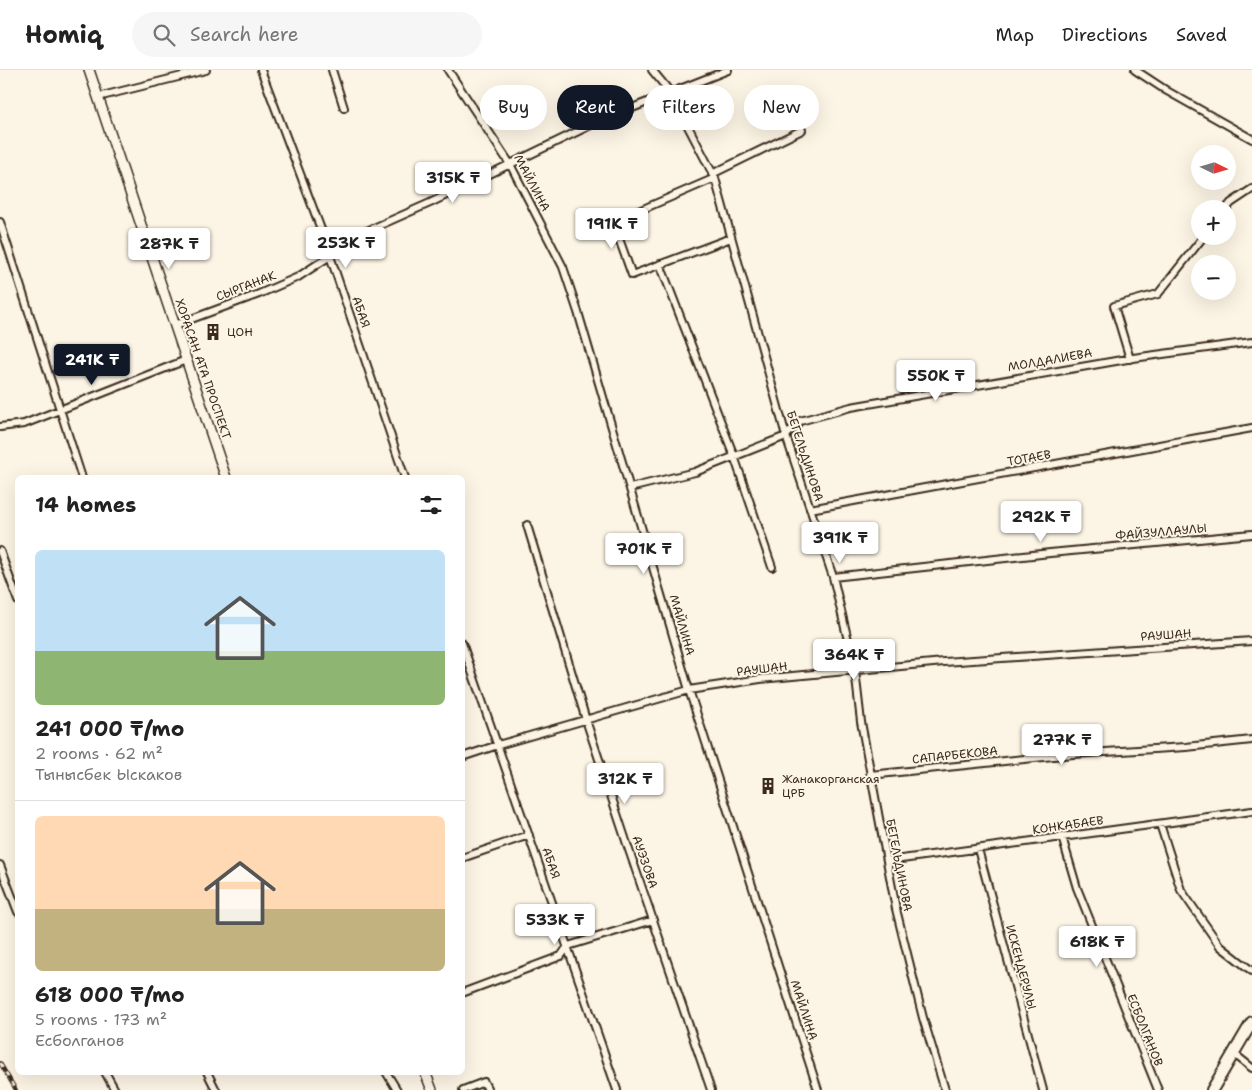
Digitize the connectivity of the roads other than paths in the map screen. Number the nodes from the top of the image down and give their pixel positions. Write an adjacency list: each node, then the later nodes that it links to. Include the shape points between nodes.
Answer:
1 (90, 70): 11 (main road, ХОРАСАН АТА ПРОСПЕКТ)
2 (206, 70): 11 (street)
3 (261, 70): 24 (street, АБАЯ)
4 (332, 70): 13 (street)
5 (448, 70): 17 (street, МАЙЛИНА)
6 (652, 70): 9 (street, БЕГЕЛЬДИНОВА)
7 (728, 70): 10 (street, СЫРГАНАК)
8 (1135, 70): 16 (street)
9 (664, 85)
10 (688, 85)
11 (98, 97): 26 (main road, ХОРАСАН АТА ПРОСПЕКТ)
12 (644, 103): 17 (street, СЫРГАНАК)
13 (344, 108)
14 (689, 130): 18 (street, БЕГЕЛЬДИНОВА)
15 (802, 130): 18 (street)
16 (1252, 139)
17 (510, 164): 24 (street, СЫРГАНАК, via 342,242); 38 (street, МАЙЛИНА, via 563,268)
18 (713, 176): 22 (street, БЕГЕЛЬДИНОВА); 25 (street, via 613,222 632,275)
19 (1252, 189): 20 (street)
20 (1236, 200)
21 (0, 222): 30 (street)
22 (731, 238): 25 (street); 33 (street, БЕГЕЛЬДИНОВА)
23 (1197, 245): 28 (street, via 1158,294 1114,306)
24 (330, 256): 26 (street, СЫРГАНАК, via 298,277); 37 (street, АБАЯ)
25 (660, 264): 34 (street)
26 (175, 326): 29 (main road, ХОРАСАН АТА ПРОСПЕКТ)
27 (1252, 342): 28 (street, МОЛДАЛИЕВА)
28 (1130, 358): 33 (street, МОЛДАЛИЕВА, via 851,407 800,421)
29 (186, 360): 30 (street); 36 (main road, ХОРАСАН АТА ПРОСПЕКТ)
30 (60, 410): 31 (street, via 24,424); 35 (street)
31 (0, 427)
32 (1252, 428): 39 (street, ТОТАЕВ)
33 (786, 436): 34 (street, МОЛДАЛИЕВА); 39 (street, БЕГЕЛЬДИНОВА)
34 (734, 456): 38 (street, МОЛДАЛИЕВА, via 695,472); 43 (street)
35 (81, 475)
36 (225, 475)
37 (404, 475)
38 (630, 488): 49 (street, МАЙЛИНА)
39 (810, 508): 44 (street, БЕГЕЛЬДИНОВА)
40 (527, 525): 50 (street, АУЭЗОВА)
41 (1252, 534): 44 (street, ФАЙЗУЛЛАУЛЫ)
42 (0, 551): 45 (street)
43 (772, 567)
44 (833, 577): 48 (street, БЕГЕЛЬДИНОВА)
45 (15, 593)
46 (1252, 641): 48 (street, РАУШАН)
47 (465, 652): 52 (street, АБАЯ)
48 (855, 670): 49 (street, РАУШАН); 54 (street, БЕГЕЛЬДИНОВА)
49 (689, 690): 50 (street, РАУШАН); 83 (street, МАЙЛИНА)
50 (586, 720): 52 (street, РАУШАН); 64 (street, АУЭЗОВА)
51 (1252, 740): 54 (street, САПАРБЕКОВА)
52 (498, 745): 53 (street, РАУШАН); 57 (street, АБАЯ)
53 (465, 756)
54 (870, 775): 61 (street, БЕГЕЛЬДИНОВА)
55 (1252, 811): 56 (street, КОНКАБАЕВ)
56 (1160, 824): 58 (street, КОНКАБАЕВ); 66 (street, via 1181,890 1220,946)
57 (529, 835): 60 (street); 65 (street, АБАЯ)
58 (1062, 838): 59 (street, КОНКАБАЕВ); 86 (street, ЕСБОЛГАНОВ, via 1077,888)
59 (978, 849): 61 (street, КОНКАБАЕВ); 85 (street, ИСКЕНДЕРУЛЫ)
60 (465, 857)
61 (887, 861): 84 (street, БЕГЕЛЬДИНОВА, via 923,1018)
62 (0, 865): 63 (street)
63 (15, 906)
64 (653, 920): 65 (street); 82 (street, АУЭЗОВА)
65 (568, 946): 67 (street, via 561,956); 81 (street, АБАЯ)
66 (1252, 971)
67 (465, 992)
68 (1252, 1022): 69 (main road)
69 (1233, 1053): 70 (street); 87 (main road)
70 (1252, 1068)
71 (107, 1075): 75 (street)
72 (208, 1075): 76 (street)
73 (388, 1075): 77 (street)
74 (426, 1075): 78 (main road)
75 (115, 1090)
76 (216, 1090)
77 (397, 1090)
78 (432, 1090)
79 (463, 1090): 80 (street, via 484,1082)
80 (488, 1090)
81 (617, 1090)
82 (711, 1090)
83 (818, 1090)
84 (945, 1090)
85 (1043, 1090)
86 (1158, 1090)
87 (1212, 1090)

